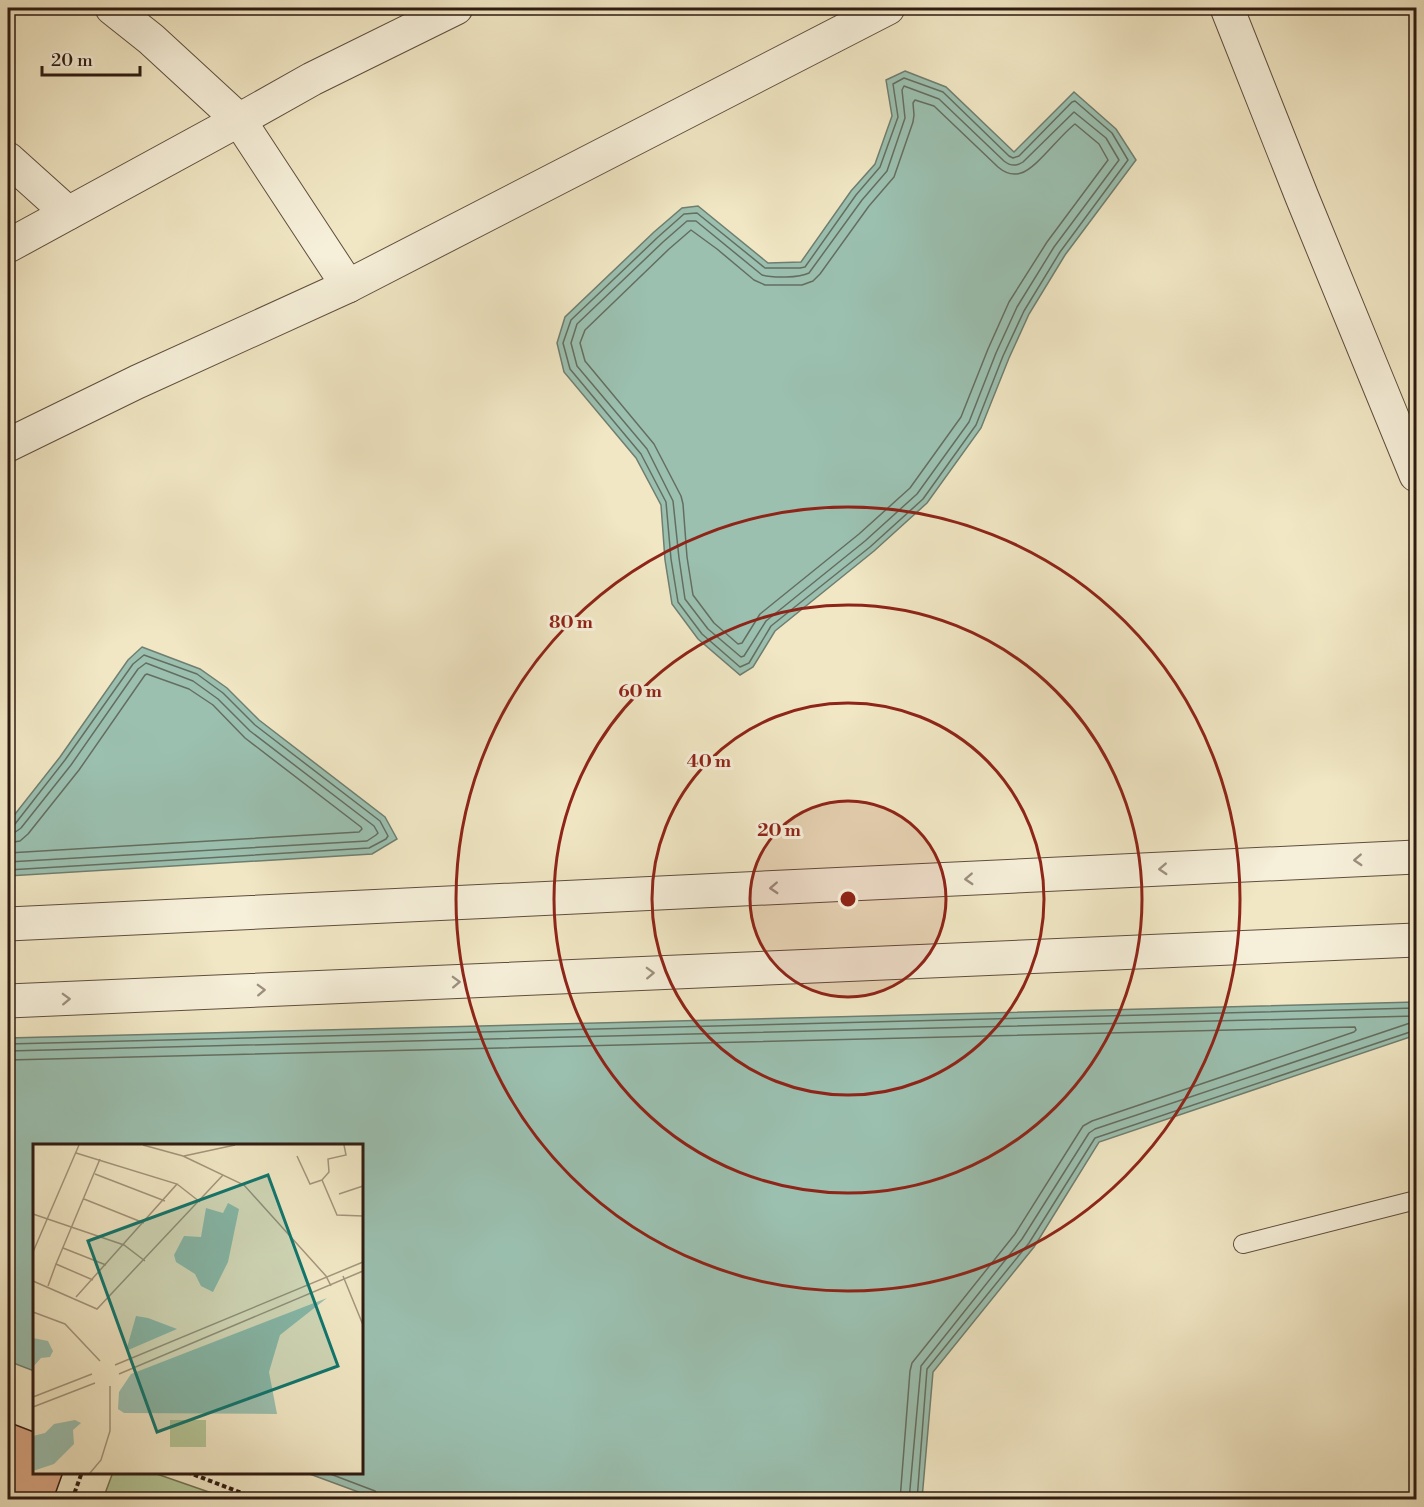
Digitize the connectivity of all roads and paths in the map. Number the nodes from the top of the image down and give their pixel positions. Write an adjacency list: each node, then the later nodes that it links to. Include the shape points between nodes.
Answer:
1 (112, 8): 5 (street)
2 (1227, 8): 11 (street)
3 (883, 9): 9 (street)
4 (439, 11): 5 (street)
5 (238, 120): 7 (street); 9 (street)
6 (8, 159): 7 (street)
7 (68, 213): 8 (street)
8 (8, 246)
9 (348, 286): 10 (street)
10 (8, 445)
11 (1416, 475)
12 (1416, 857): 13 (street, one-way to 13)
13 (8, 924)
14 (1416, 940): 15 (street, one-way to 14)
15 (8, 1001)
16 (1416, 1200): 17 (lane)
17 (1243, 1244)
18 (82, 1474): 20 (path)
19 (190, 1474): 21 (path)
20 (72, 1500)
21 (260, 1500)

